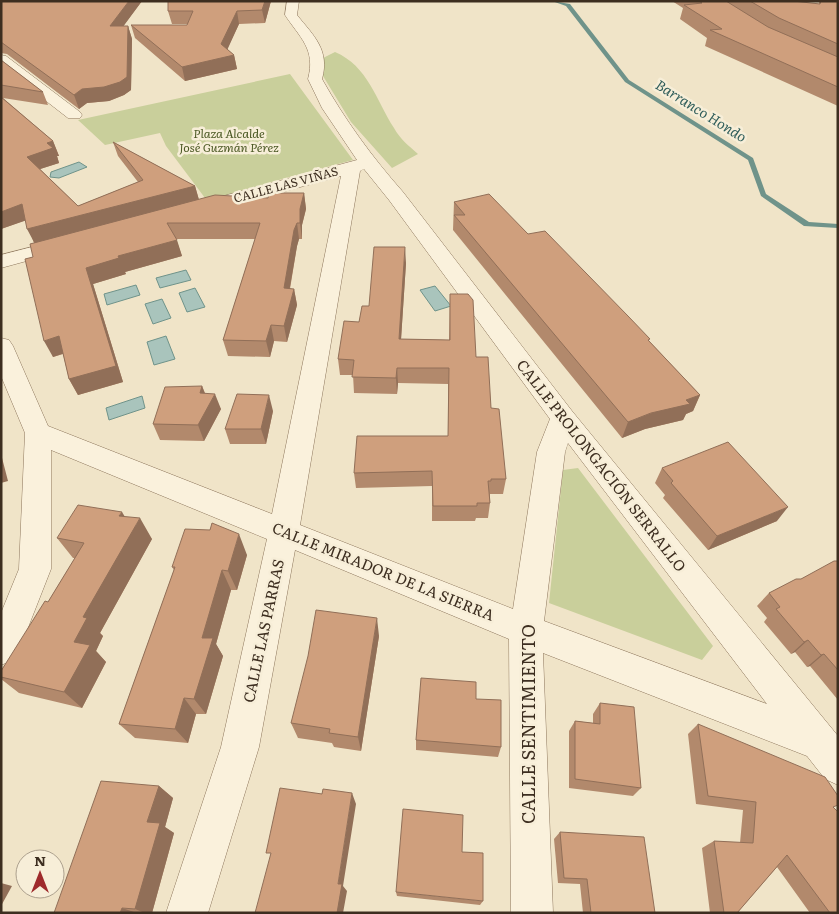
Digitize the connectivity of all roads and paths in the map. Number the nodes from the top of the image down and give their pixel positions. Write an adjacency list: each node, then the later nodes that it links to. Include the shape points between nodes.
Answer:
1 (293, 1): 4 (street, CALLE PROLONGACIÓN SERRALLO, via 291,15 317,50 320,66 315,79)
2 (1, 59): 3 (street)
3 (74, 115)
4 (360, 165): 5 (street, CALLE LAS VIÑAS); 9 (street, CALLE PROLONGACIÓN SERRALLO, via 396,196); 11 (street, CALLE LAS PARRAS)
5 (188, 212)
6 (86, 239): 7 (street)
7 (1, 262)
8 (1, 346): 10 (street)
9 (563, 418): 12 (street, CALLE SENTIMIENTO, via 551,452); 14 (street, CALLE PROLONGACIÓN SERRALLO)
10 (38, 433): 11 (street, CALLE MIRADOR DE LA SIERRA); 13 (street, via 35,569)
11 (284, 531): 12 (street, CALLE MIRADOR DE LA SIERRA); 16 (street, CALLE LAS PARRAS, via 240,747)
12 (526, 630): 14 (street, CALLE MIRADOR DE LA SIERRA); 17 (street, CALLE SENTIMIENTO)
13 (1, 649)
14 (817, 742): 15 (street, CALLE PROLONGACIÓN SERRALLO)
15 (838, 766)
16 (188, 913)
17 (532, 913)

